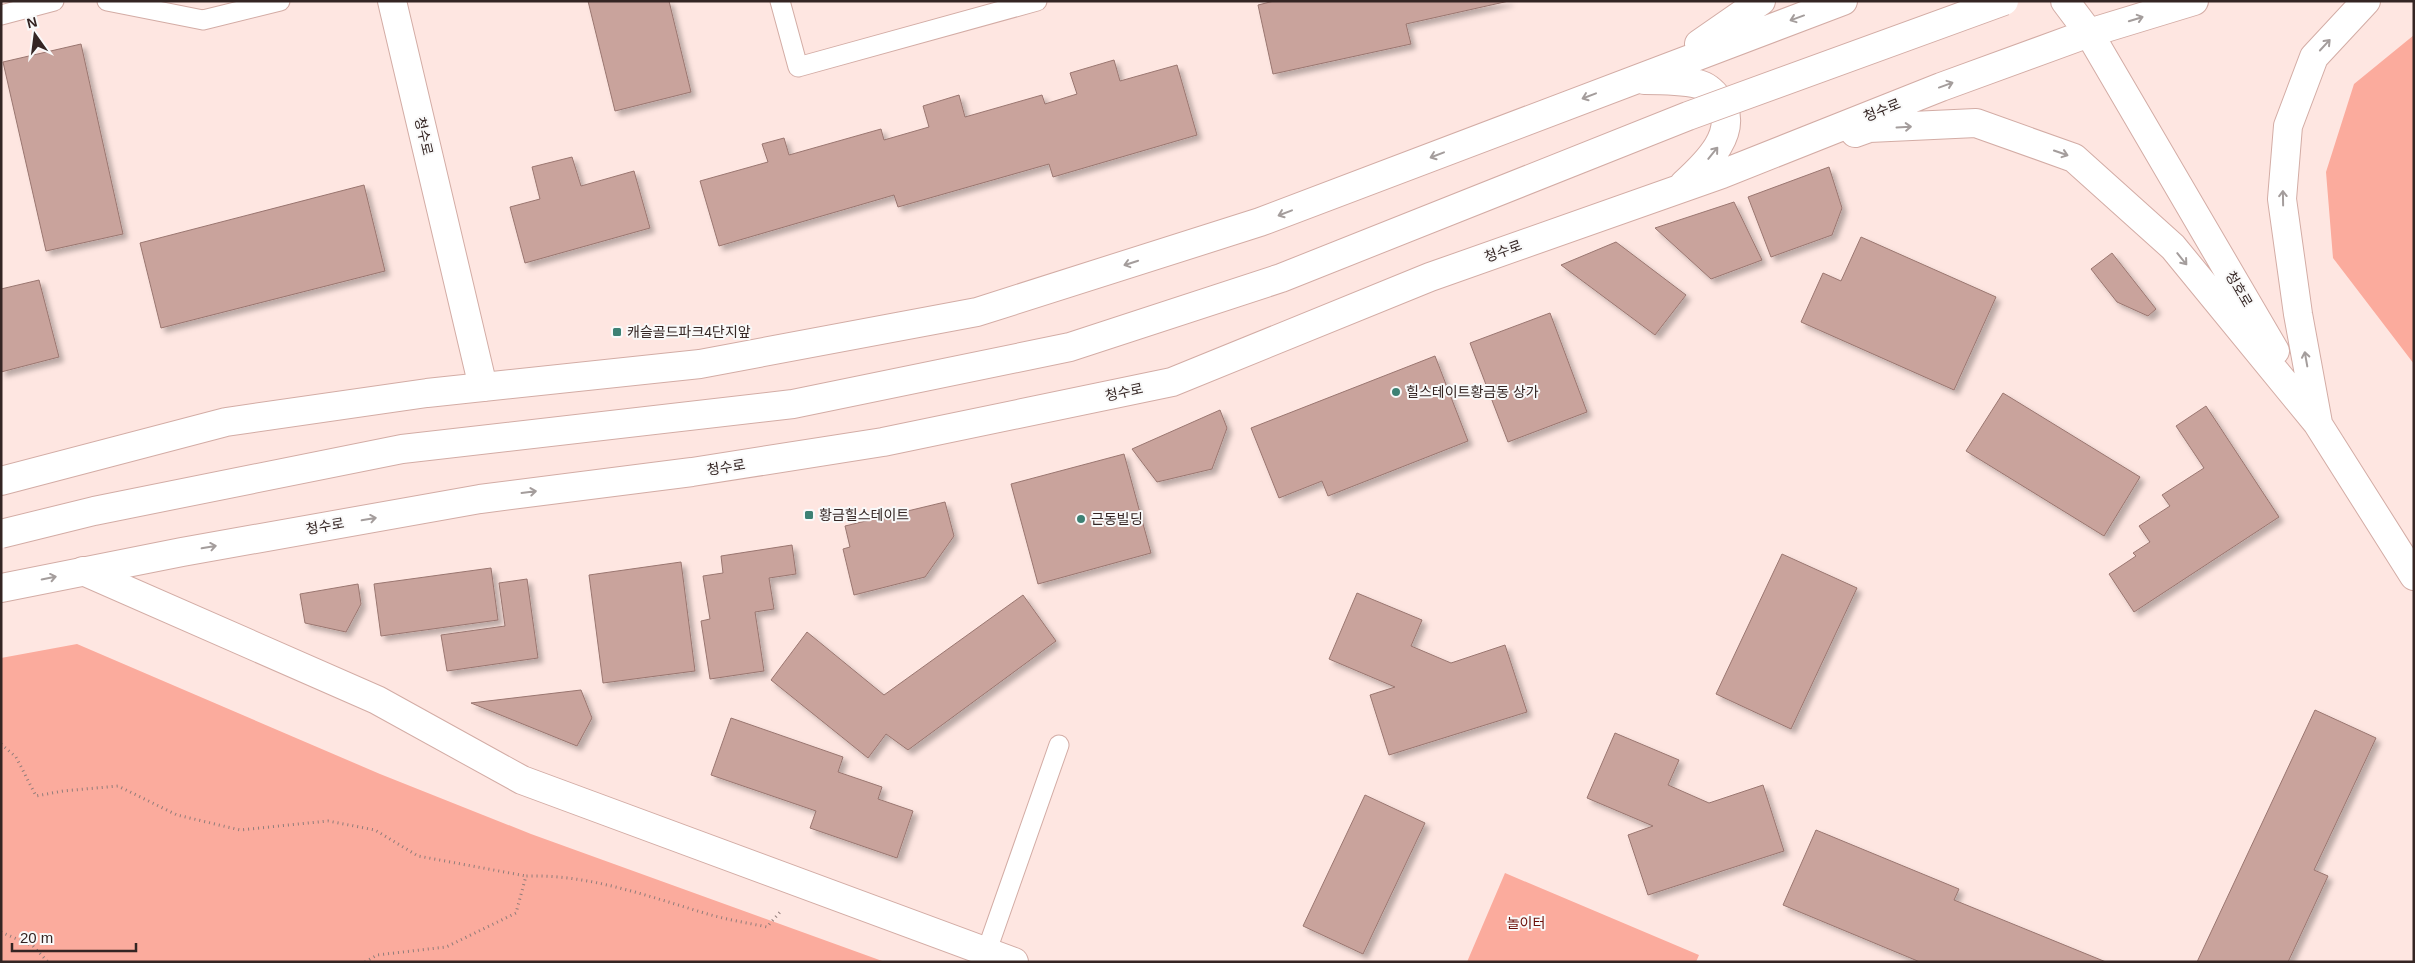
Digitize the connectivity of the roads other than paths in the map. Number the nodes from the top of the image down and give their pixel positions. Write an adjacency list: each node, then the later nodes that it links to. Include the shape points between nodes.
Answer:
1 (54, 1): 13 (lane)
2 (107, 1): 3 (lane, via 203,20)
3 (280, 1)
4 (392, 1): 19 (main road, 청수로)
5 (780, 1): 6 (lane, via 798,66)
6 (1037, 1)
7 (1761, 1): 15 (main road)
8 (1843, 1): 15 (main road, one-way to 15)
9 (2004, 1): 22 (main road, bridge, via 1688,116 1281,278 1070,347 793,404 402,449 94,511)
10 (2065, 1): 14 (main road, 청호로)
11 (2194, 1): 14 (main road, 청수로, one-way to 11)
12 (2366, 1): 20 (main road, one-way to 12, via 2282,199 2288,126 2314,57)
13 (1, 15)
14 (2089, 33): 17 (main road, 청수로, one-way to 14, via 1941,87); 20 (main road, 청호로)
15 (1667, 66): 16 (main road)
16 (1628, 81): 18 (main road, one-way to 16, via 1698,172 1722,142 1726,124 1723,107 1713,92 1700,84); 19 (main road, one-way to 19, via 1260,222 976,312 700,364)
17 (1722, 174): 18 (main road, 청수로); 20 (main road, one-way to 20, via 1869,128 1888,127 1976,123 2074,158 2173,247)
18 (1679, 188): 23 (main road, 청수로, one-way to 18, via 480,499 692,472 882,442 1172,382 1430,277)
19 (483, 387): 21 (main road, via 226,422)
20 (2318, 424): 24 (main road, 청호로)
21 (1, 481)
22 (1, 534)
23 (83, 571): 25 (main road, 청수로, one-way to 23); 27 (main road, via 377,700 522,780)
24 (2414, 576)
25 (1, 588)
26 (1058, 745): 27 (lane)
27 (986, 953): 28 (main road)
28 (1014, 962)

